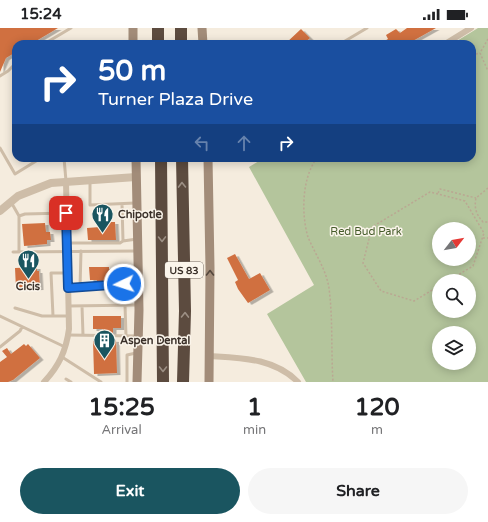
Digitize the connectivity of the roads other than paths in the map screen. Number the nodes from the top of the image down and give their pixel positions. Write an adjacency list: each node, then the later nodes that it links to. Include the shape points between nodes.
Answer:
1 (71, 28): 8 (lane)
2 (133, 28): 9 (main road)
3 (158, 28): 10 (highway)
4 (181, 28): 11 (highway)
5 (202, 28): 12 (main road)
6 (367, 28): 13 (lane)
7 (471, 28): 14 (street)
8 (51, 40)
9 (133, 40)
10 (158, 40)
11 (181, 40)
12 (203, 40)
13 (347, 40)
14 (452, 40)
15 (12, 67): 16 (lane)
16 (0, 76)
17 (0, 148): 18 (lane, via 15,174)
18 (35, 162)
19 (64, 162): 26 (lane)
20 (136, 162): 24 (main road)
21 (161, 162): 69 (highway, US 83, one-way to 69)
22 (182, 162): 70 (highway, US 83, one-way to 22, via 185,312)
23 (208, 162): 61 (main road, one-way to 23)
24 (136, 177): 25 (street); 28 (main road)
25 (90, 180): 26 (street); 29 (lane, via 90,205)
26 (66, 181): 27 (street, via 39,187); 31 (street)
27 (11, 202): 30 (street); 32 (lane)
28 (136, 203): 29 (lane); 33 (main road)
29 (122, 204): 34 (lane)
30 (0, 210)
31 (66, 213): 32 (lane); 35 (street)
32 (19, 216): 40 (lane)
33 (137, 239): 34 (lane); 38 (main road)
34 (123, 240): 35 (lane, via 120,243)
35 (67, 243): 36 (street)
36 (67, 251): 37 (lane); 40 (lane); 41 (street)
37 (81, 251): 38 (lane); 44 (lane)
38 (137, 251): 42 (main road)
39 (13, 252): 40 (lane)
40 (19, 252)
41 (68, 273): 43 (street); 51 (lane, via 51,273)
42 (138, 283): 44 (lane); 46 (main road)
43 (68, 288): 44 (lane); 47 (street)
44 (80, 288)
45 (125, 305): 46 (lane); 48 (lane); 56 (lane)
46 (139, 305): 57 (main road)
47 (69, 306): 48 (lane); 52 (street)
48 (82, 306): 55 (lane)
49 (15, 308): 51 (lane, via 42,316)
50 (0, 316): 53 (lane)
51 (54, 316): 52 (lane)
52 (69, 316): 54 (street)
53 (22, 326): 58 (lane, via 20,331); 59 (lane)
54 (68, 335): 55 (lane); 59 (street)
55 (83, 335): 56 (lane)
56 (126, 336): 57 (lane)
57 (138, 336): 60 (main road)
58 (0, 346)
59 (66, 348): 62 (street)
60 (138, 353): 67 (lane, via 128,355); 68 (main road)
61 (210, 356): 71 (main road); 72 (street, via 275,365)
62 (62, 357): 64 (street); 66 (lane)
63 (66, 379): 65 (lane)
64 (44, 382)
65 (71, 382)
66 (101, 382)
67 (127, 382)
68 (137, 382)
69 (163, 382)
70 (183, 382)
71 (209, 382)
72 (298, 382)

